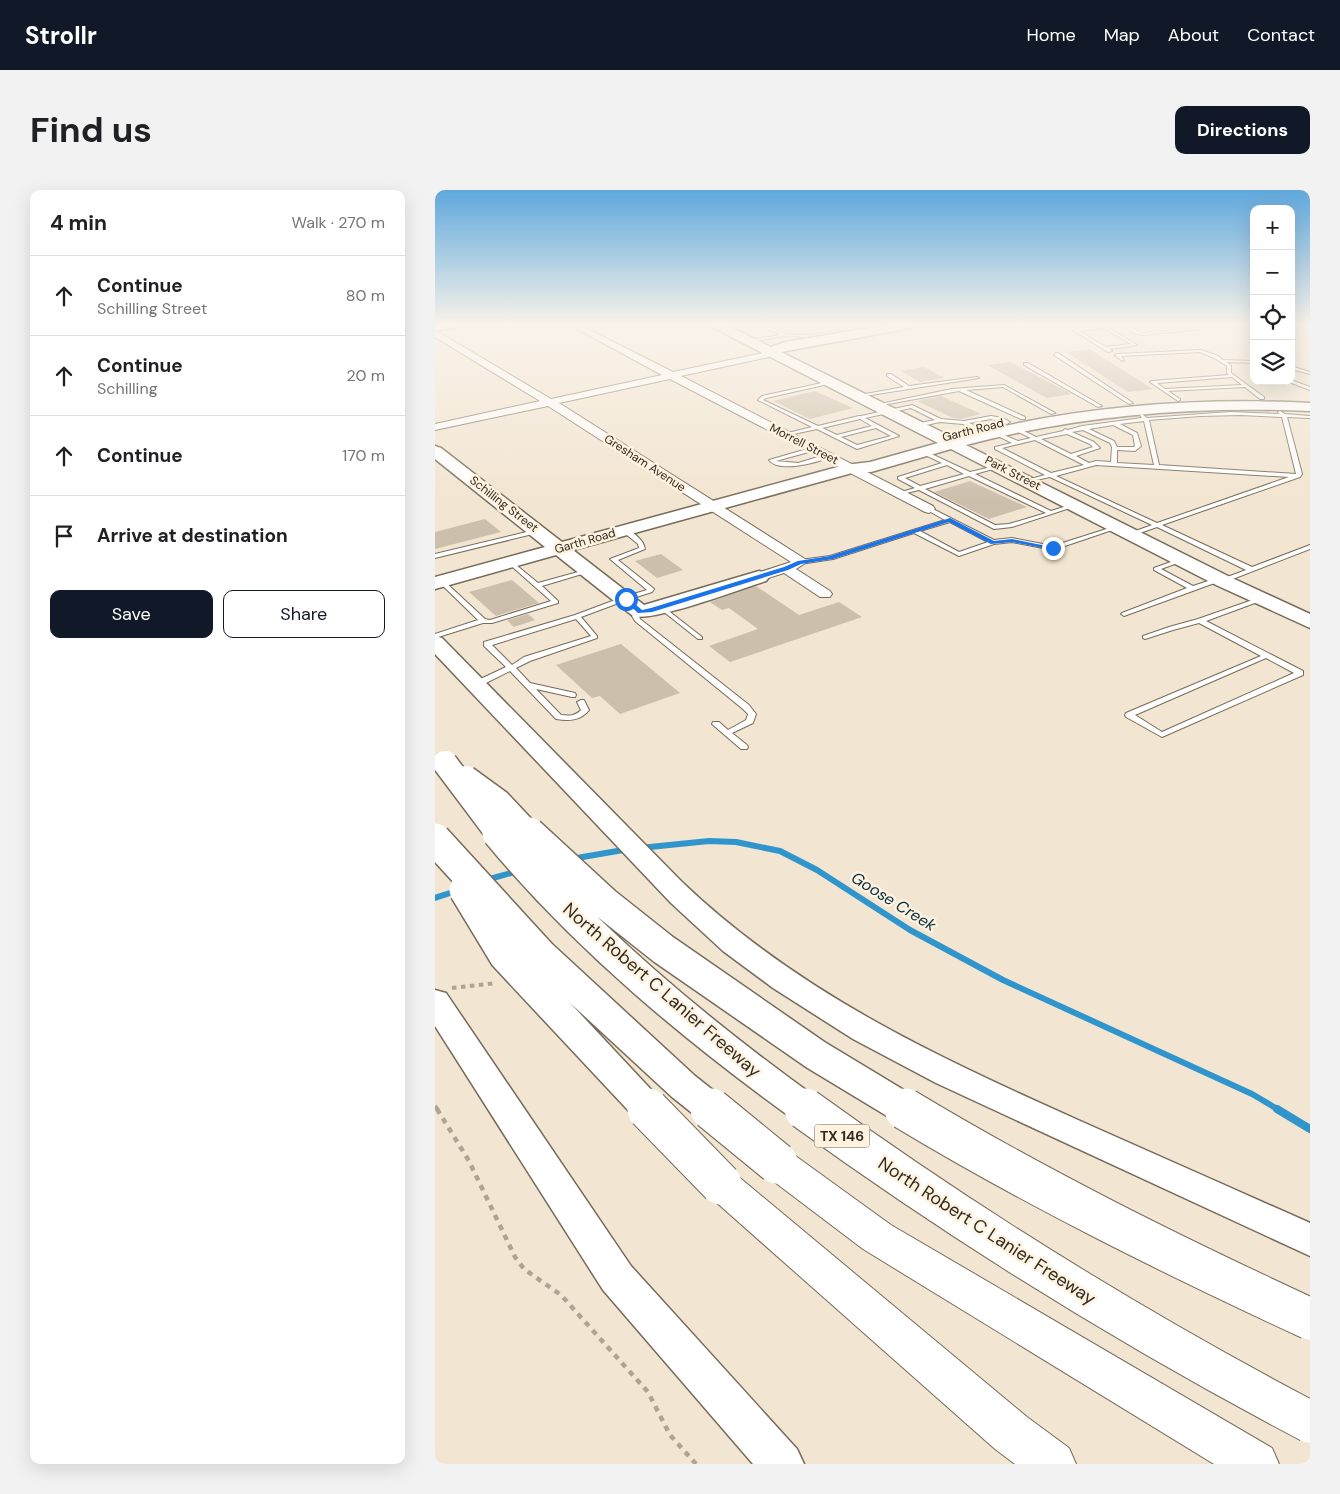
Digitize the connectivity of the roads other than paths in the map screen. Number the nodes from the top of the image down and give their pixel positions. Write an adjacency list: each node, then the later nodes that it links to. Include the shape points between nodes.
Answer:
1 (519, 383): 21 (street, Gresham Avenue)
2 (638, 383): 21 (street)
3 (686, 383): 42 (street, Morrell Street)
4 (825, 383): 37 (lane, via 760,400)
5 (834, 383): 18 (main road, Park Street)
6 (901, 383): 14 (lane)
7 (939, 383): 14 (lane)
8 (1060, 383): 22 (lane)
9 (1099, 383): 26 (lane)
10 (1154, 383): 17 (lane)
11 (1243, 383): 13 (lane)
12 (1297, 383): 15 (lane)
13 (1246, 386): 17 (lane); 20 (lane)
14 (908, 388): 18 (lane)
15 (1310, 389)
16 (960, 390): 25 (lane); 30 (lane, via 1004,386); 38 (lane)
17 (1163, 390): 23 (lane)
18 (860, 396): 25 (main road, Park Street)
19 (1310, 399): 20 (main road, Garth Road)
20 (1268, 401): 23 (main road, Garth Road); 24 (main road, Garth Road); 27 (lane)
21 (551, 403): 34 (street); 65 (street, Gresham Avenue)
22 (1100, 406): 26 (main road, Garth Road); 30 (main road, Garth Road)
23 (1186, 407): 26 (main road, Garth Road); 27 (lane)
24 (1310, 407)
25 (882, 408): 28 (lane); 31 (lane, via 912,406); 35 (main road, Park Street)
26 (1139, 411): 30 (main road, Garth Road); 33 (lane); 56 (lane)
27 (1284, 416): 29 (lane); 60 (lane)
28 (859, 417): 36 (lane); 37 (lane)
29 (1310, 417)
30 (1048, 418): 38 (main road, Garth Road); 41 (lane)
31 (940, 420): 32 (lane); 35 (lane)
32 (964, 423): 38 (lane, via 989,416); 40 (lane)
33 (1112, 423): 39 (lane); 46 (lane, via 1135,434 1138,446 1135,450)
34 (436, 425)
35 (917, 425): 45 (main road, Park Street)
36 (877, 426): 43 (lane); 43 (lane, via 896,436 857,447)
37 (816, 427): 42 (lane); 43 (lane)
38 (1015, 428): 40 (main road, Garth Road); 44 (lane); 44 (lane); 45 (main road, Garth Road); 59 (lane, via 997,448)
39 (1082, 428): 41 (lane); 46 (lane, via 1112,442)
40 (979, 429): 45 (main road, Garth Road)
41 (1062, 432): 44 (lane); 51 (lane, via 1097,448)
42 (786, 435): 47 (street, Morrell Street)
43 (836, 437)
44 (1035, 438): 51 (lane)
45 (948, 441): 49 (main road, Garth Road); 55 (main road, Park Street); 57 (main road, Garth Road, via 859,460)
46 (1115, 448): 54 (lane)
47 (814, 449): 50 (street, Morrell Street); 50 (lane, via 773,462 798,465)
48 (435, 451): 72 (main road, Schilling Street)
49 (923, 452): 52 (lane); 57 (main road, Garth Road, via 871,467)
50 (828, 456): 57 (street, Morrell Street)
51 (1071, 456): 53 (lane)
52 (947, 464): 58 (lane); 62 (lane, via 901,478)
53 (1087, 464): 54 (lane); 59 (lane)
54 (1114, 464): 56 (lane)
55 (998, 466): 58 (lane); 61 (main road, Park Street)
56 (1157, 467): 60 (lane)
57 (851, 468): 63 (street, Morrell Street); 65 (main road, Garth Road)
58 (969, 474): 62 (lane); 67 (lane)
59 (1050, 475): 61 (lane); 69 (lane)
60 (1298, 476): 69 (lane)
61 (1029, 481): 64 (main road, Park Street)
62 (919, 488): 63 (lane); 67 (lane, via 994,526 1010,526)
63 (900, 494): 66 (street, Morrell Street)
64 (1076, 505): 67 (lane); 71 (main road, Park Street)
65 (712, 506): 70 (main road, Garth Road); 80 (street, Gresham Avenue)
66 (929, 509): 68 (lane)
67 (1051, 513)
68 (950, 520): 73 (lane); 74 (lane)
69 (1156, 526): 71 (lane); 82 (lane)
70 (624, 530): 76 (main road, Garth Road); 91 (lane, via 641,543 642,549 613,559 651,589)
71 (1125, 530): 74 (lane, via 1053,548 1012,540); 78 (main road, Park Street)
72 (539, 531): 76 (main road, Schilling Street); 77 (lane)
73 (915, 531): 74 (lane, via 959,554); 80 (lane, via 831,558)
74 (993, 542)
75 (1310, 547): 82 (lane)
76 (561, 548): 79 (main road, Garth Road); 83 (main road, Schilling Street)
77 (435, 556)
78 (1181, 560): 85 (main road, Park Street); 88 (lane, via 1156,569)
79 (510, 562): 86 (main road, Garth Road); 87 (lane)
80 (800, 562): 81 (street)
81 (786, 569): 84 (street); 89 (street)
82 (1252, 570): 85 (lane)
83 (589, 571): 87 (lane); 91 (main road, Schilling Street)
84 (759, 577): 92 (main road)
85 (1221, 580): 88 (lane); 90 (main road, Park Street)
86 (438, 582): 95 (lane)
87 (536, 586): 95 (lane, via 556,602 490,622)
88 (1193, 589): 93 (lane)
89 (825, 594)
90 (1261, 599): 96 (lane); 97 (main road, Park Street)
91 (631, 603): 92 (main road); 94 (lane); 109 (lane, via 637,620 752,714 750,721)
92 (661, 608): 100 (lane)
93 (1124, 614)
94 (577, 616): 103 (lane, via 595,636 527,659); 103 (lane, via 487,644)
95 (483, 621): 98 (lane)
96 (1200, 622): 99 (lane); 102 (lane)
97 (1310, 622)
98 (435, 636)
99 (1145, 637)
100 (700, 638)
101 (435, 642): 104 (main road)
102 (1267, 656): 102 (lane, via 1300,673 1162,735 1129,715)
103 (511, 668): 104 (lane); 105 (lane)
104 (475, 685): 114 (main road, via 700,915 785,982 851,1024 951,1076)
105 (527, 685): 106 (lane); 107 (lane, via 559,718 569,719 582,714 585,710)
106 (572, 695)
107 (581, 702)
108 (716, 724): 109 (lane)
109 (727, 733): 110 (lane)
110 (744, 747)
111 (440, 757): 115 (highway, bridge, via 499,802 536,841 663,949 815,1055 1059,1197); 116 (highway, North Robert C Lanier Freeway / TX 146, bridge, via 491,825 560,902 630,967 760,1077 979,1229 1149,1334)
112 (435, 840): 118 (highway, bridge, via 505,956 721,1184 1003,1427); 119 (highway, bridge, via 541,955 683,1086 777,1163 877,1237)
113 (443, 1013): 117 (main road, via 617,1278)
114 (1310, 1240)
115 (1310, 1319)
116 (1310, 1422)
117 (771, 1457)
118 (1053, 1464)
119 (1256, 1464)

